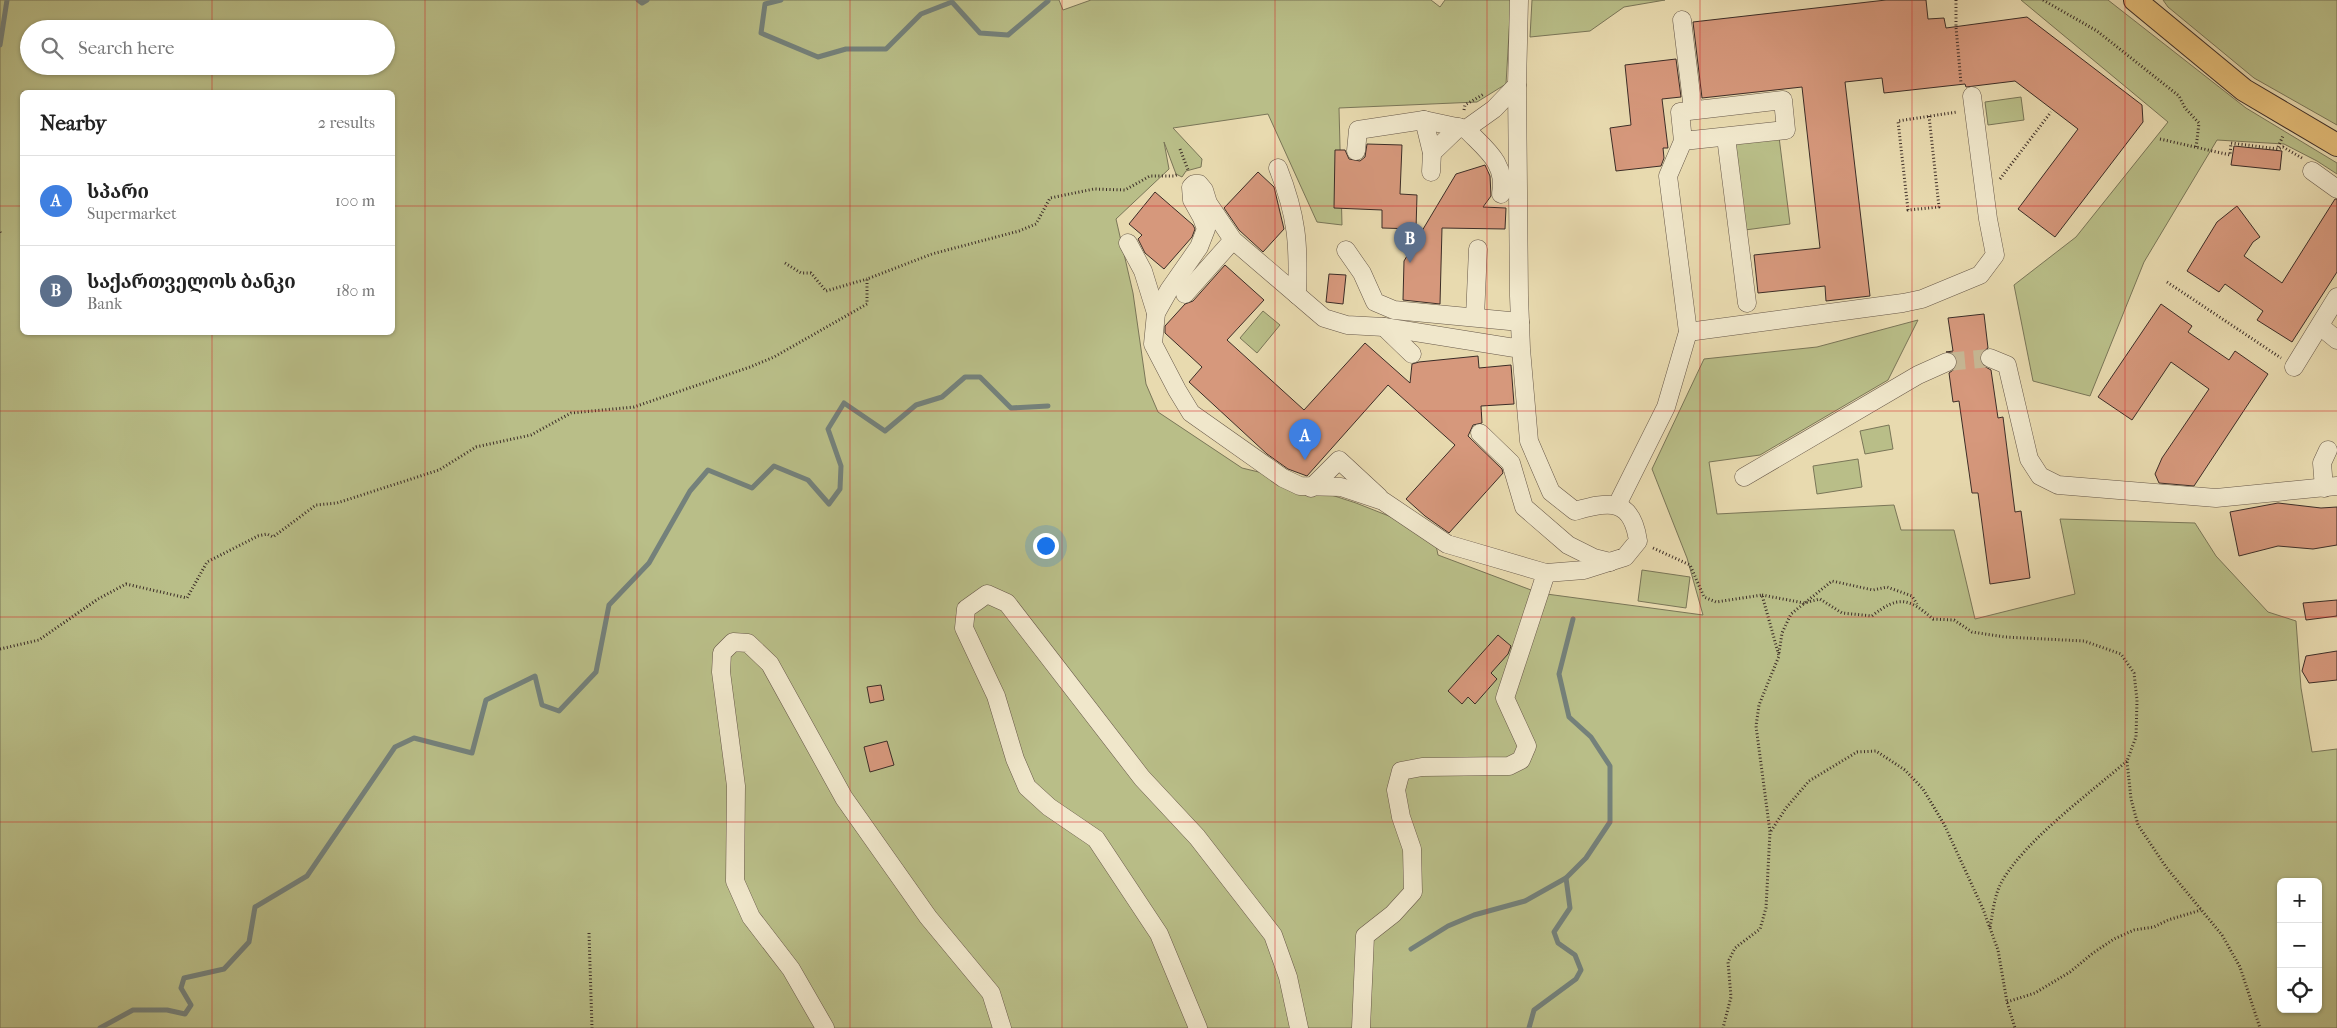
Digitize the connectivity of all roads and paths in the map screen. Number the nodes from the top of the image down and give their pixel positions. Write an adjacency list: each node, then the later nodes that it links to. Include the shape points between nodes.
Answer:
1 (1519, 0): 6 (street)
2 (1956, 0): 7 (path, via 1956,27)
3 (2043, 0): 19 (path, via 2097,30 2179,96 2199,124)
4 (2136, 0): 18 (main road, via 2244,90)
5 (1682, 20): 8 (street)
6 (1517, 85): 13 (street, via 1494,109); 43 (street)
7 (1967, 91): 29 (street)
8 (1693, 110): 15 (street, via 1782,100 1786,130); 17 (street, via 1680,112)
9 (1964, 112): 11 (path)
10 (2051, 112): 29 (path)
11 (1929, 116): 11 (path, via 1898,120 1908,210 1939,207)
12 (1424, 120): 13 (street); 21 (street, via 1358,130); 22 (street)
13 (1462, 128): 22 (street); 28 (street, via 1499,164 1503,184)
14 (2285, 130): 19 (path, via 2278,148 2231,143 2230,155)
15 (1726, 137): 17 (street); 40 (street)
16 (2160, 139): 19 (path)
17 (1683, 141): 46 (street, via 1668,176)
18 (2337, 145)
19 (2196, 148)
20 (1180, 149): 26 (path)
21 (1356, 150)
22 (1432, 153): 24 (street)
23 (1278, 168): 38 (street, via 1298,233)
24 (1431, 172)
25 (2312, 172): 27 (street)
26 (1191, 176): 30 (street, via 1204,190 1208,203); 35 (path, via 1150,176 1124,190 1094,189 1050,198 1036,224 932,254); 41 (street, via 1190,194 1206,229 1203,239)
27 (2337, 189)
28 (1501, 194)
29 (1985, 198): 46 (street, via 1995,254 1980,275 1936,294 1903,303)
30 (1232, 240): 37 (street); 38 (street)
31 (1128, 243): 41 (street, via 1143,271)
32 (1478, 249): 42 (street)
33 (1346, 250): 42 (street, via 1376,302 1394,310)
34 (785, 263): 35 (path, via 801,273 811,273 826,291)
35 (867, 278): 66 (path, via 867,304 774,356 634,407 571,413 531,435 476,447 439,470 337,503 316,504 273,537 267,534 258,536 207,562 187,598 126,584 98,599 39,640)
36 (2166, 282): 52 (path)
37 (1185, 294)
38 (1297, 295): 45 (street, via 1324,318 1347,325)
39 (2337, 297): 44 (street)
40 (1747, 303)
41 (1156, 313): 57 (street, via 1154,344 1191,414 1283,478)
42 (1475, 317): 43 (street)
43 (1520, 322): 48 (street)
44 (2320, 326): 47 (street); 52 (street)
45 (1384, 327): 48 (street); 49 (street)
46 (1688, 332): 59 (street, via 1666,407)
47 (2337, 340)
48 (1521, 349): 59 (street, via 1529,441 1551,492 1575,511 1602,504)
49 (1412, 354)
50 (1990, 358): 56 (street, via 2007,365 2029,459 2040,476 2058,485 2216,498)
51 (1947, 362): 55 (street, via 1918,375)
52 (2294, 367)
53 (1480, 433): 61 (street, via 1511,463 1524,507 1568,545)
54 (2328, 450): 56 (street, via 2322,463)
55 (1744, 477)
56 (2330, 487)
57 (1311, 488): 58 (street, via 1340,487); 58 (street, via 1339,460)
58 (1383, 501): 62 (street, via 1447,544)
59 (1617, 505): 60 (street, via 1629,514)
60 (1638, 541): 61 (street, via 1625,557); 63 (path, via 1690,565 1704,596 1716,602)
61 (1610, 562): 62 (street, via 1584,570)
62 (1546, 573): 79 (street, via 1505,698 1527,746 1521,760 1509,766 1422,767 1401,771 1396,790 1412,849 1413,892 1393,914 1365,936)
63 (1762, 595): 64 (path); 67 (path)
64 (1804, 603): 65 (path, via 1820,599 1842,613 1872,616 1888,603); 65 (path, via 1832,581 1867,590 1887,587 1912,596); 67 (path, via 1791,614 1782,633)
65 (1917, 605): 68 (path, via 1933,619 1954,620 1972,632 2084,641 2120,654 2134,673 2137,700 2136,737)
66 (0, 649)
67 (1779, 656): 69 (path, via 1759,705 1756,726)
68 (2127, 761): 70 (path, via 2138,825 2166,867); 71 (path, via 2053,824 2024,854 2002,882)
69 (1770, 832): 71 (path, via 1809,781 1857,752 1876,751 1905,770 1923,789 1948,833); 80 (path, via 1766,908 1760,929 1735,948 1728,962 1731,997)
70 (2201, 910): 73 (path, via 2120,936 2035,993); 82 (path, via 2222,935 2240,967)
71 (1990, 928): 73 (path)
72 (589, 933): 74 (path)
73 (2007, 1002): 81 (path)
74 (592, 1028)
75 (825, 1028): 76 (street, via 791,969 751,917 735,881 736,786 721,672 722,653 733,642 748,643 770,664 844,798 928,917 990,993)
76 (1002, 1028)
77 (1198, 1028): 78 (street, via 1158,934 1096,839 1049,807 1027,787 996,696 964,628 966,609 987,594 1007,603 1142,778 1197,837 1273,935 1288,977)
78 (1299, 1028)
79 (1361, 1028)
80 (1723, 1028)
81 (2015, 1028)
82 (2260, 1028)

